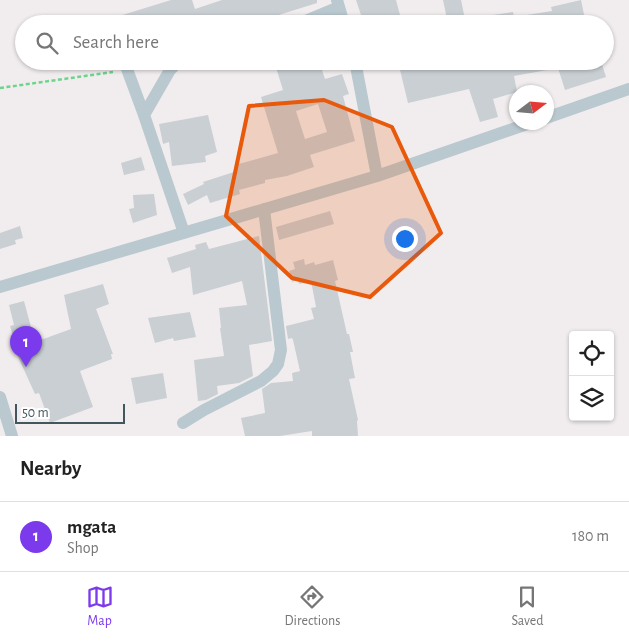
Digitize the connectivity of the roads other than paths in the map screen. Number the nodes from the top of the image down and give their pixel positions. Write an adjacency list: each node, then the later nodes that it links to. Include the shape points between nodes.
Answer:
1 (338, 4): 2 (street)
2 (316, 15)
3 (127, 70): 7 (street)
4 (170, 70): 7 (street)
5 (357, 70): 10 (street)
6 (629, 89): 8 (street)
7 (144, 115): 12 (street)
8 (554, 115)
9 (510, 130): 10 (street)
10 (377, 176): 11 (street)
11 (264, 209): 12 (street); 15 (street, via 281,350 278,364 274,372 261,381)
12 (184, 233): 13 (street)
13 (0, 287)
14 (0, 397): 16 (street)
15 (183, 423)
16 (12, 436)

